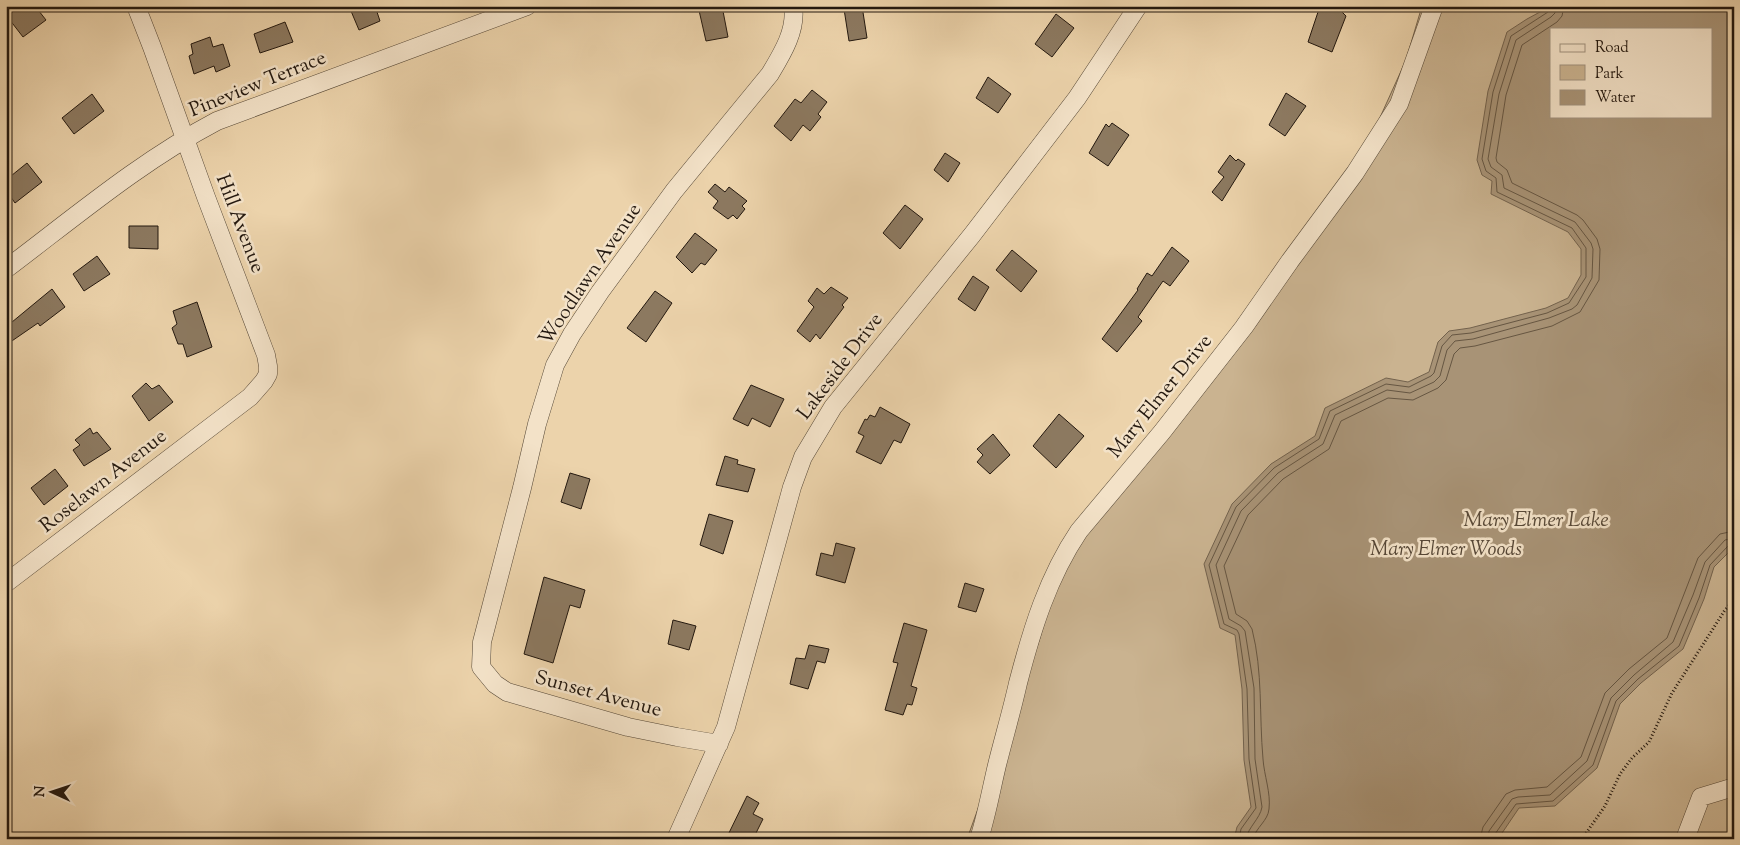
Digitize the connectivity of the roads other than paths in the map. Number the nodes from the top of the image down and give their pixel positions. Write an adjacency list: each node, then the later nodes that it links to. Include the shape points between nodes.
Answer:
1 (136, 6): 6 (street, Hill Avenue)
2 (527, 6): 6 (street, Pineview Terrace, via 216,121)
3 (793, 6): 10 (street, Woodlawn Avenue, via 789,38 770,74 674,191 600,292 555,365 537,424 482,642)
4 (1138, 6): 11 (street, Lakeside Drive, via 1077,98 972,235 866,364 815,435 792,487)
5 (1434, 6): 14 (street, Mary Elmer Drive, via 1399,104 1356,173 1244,327 1068,547 1039,610 1025,655)
6 (185, 138): 7 (street, Pineview Terrace, via 127,177); 8 (street, Hill Avenue, via 268,366 264,381 250,397)
7 (6, 268)
8 (203, 433): 9 (street, Roselawn Avenue)
9 (6, 584)
10 (480, 662): 11 (street, Sunset Avenue, via 488,677 507,692 628,727)
11 (719, 744): 13 (street, Lakeside Drive)
12 (1734, 788): 15 (street, via 1700,797)
13 (676, 839)
14 (979, 839)
15 (1685, 839)

